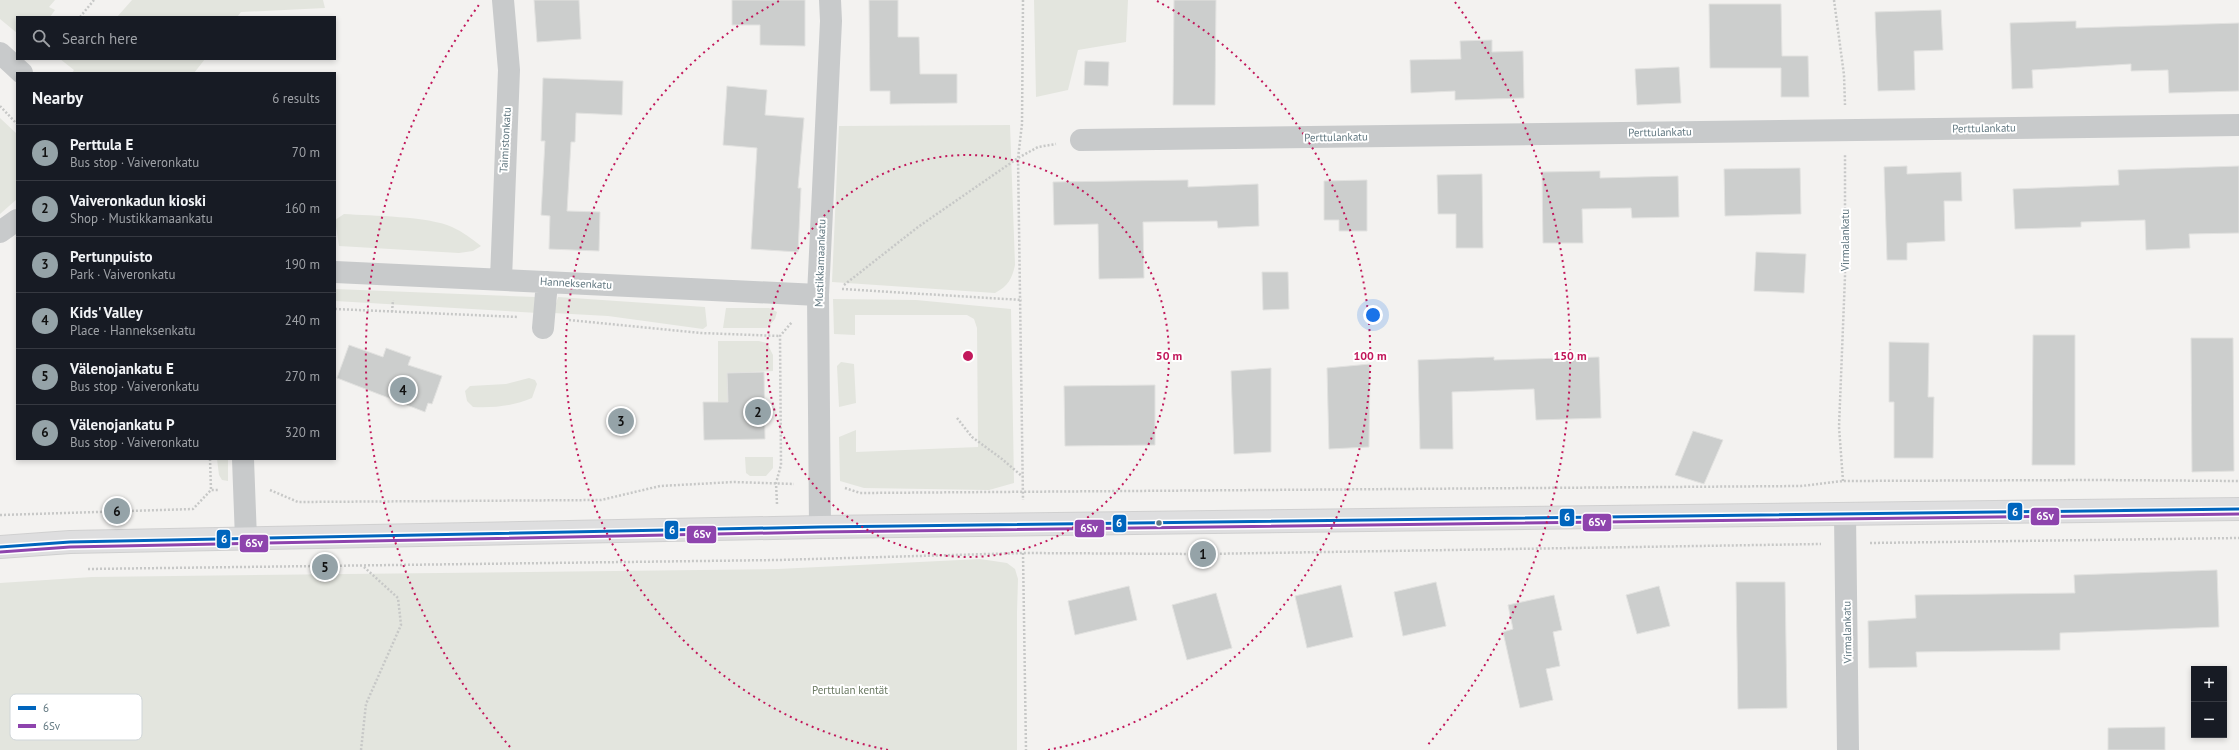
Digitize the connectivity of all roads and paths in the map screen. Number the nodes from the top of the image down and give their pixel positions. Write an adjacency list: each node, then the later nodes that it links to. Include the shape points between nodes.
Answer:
1 (94, 0): 6 (path)
2 (503, 0): 18 (street, Taimistonkatu, via 509,70)
3 (830, 0): 20 (street, Mustikkamaankatu)
4 (1023, 0): 14 (path, via 1022,124)
5 (1834, 0): 12 (path, Virmalankatu, via 1844,75)
6 (81, 16)
7 (0, 53): 8 (street)
8 (21, 72)
9 (0, 106): 10 (path)
10 (16, 123)
11 (2239, 125): 12 (street, Perttulankatu)
12 (1845, 129): 13 (street, Perttulankatu); 29 (path, Virmalankatu, via 1845,276 1839,426)
13 (1081, 140): 14 (path, via 1038,147)
14 (1018, 158): 21 (path); 21 (path, via 918,227 839,289)
15 (16, 221): 16 (street)
16 (0, 232)
17 (336, 272): 18 (street, Hanneksenkatu)
18 (501, 279): 19 (street, Hanneksenkatu)
19 (547, 282): 20 (street, Hanneksenkatu); 22 (street)
20 (818, 295): 24 (path); 32 (street, Mustikkamaankatu)
21 (1022, 300): 28 (path)
22 (543, 328)
23 (701, 333): 24 (path)
24 (780, 336): 31 (path, via 781,465)
25 (957, 418): 28 (path, via 972,437)
26 (210, 460): 34 (path)
27 (243, 460): 33 (street)
28 (1024, 478): 35 (path)
29 (1843, 481): 30 (path); 35 (path, via 1801,486)
30 (2239, 481)
31 (776, 483): 32 (path); 33 (path, via 734,482 660,486 593,500 298,502 266,488)
32 (820, 484): 35 (path, via 836,484 860,493); 39 (street, Mustikkamaankatu)
33 (244, 489): 34 (path); 41 (street)
34 (211, 490): 37 (path, via 193,509)
35 (1024, 492)
36 (2239, 509): 38 (main road)
37 (0, 515)
38 (1846, 515): 39 (main road); 42 (street, Virmalankatu)
39 (820, 527): 41 (main road)
40 (2239, 538): 42 (path)
41 (246, 539): 43 (main road, via 70,542)
42 (1846, 544): 44 (path, via 1203,554); 49 (street, Virmalankatu)
43 (0, 547)
44 (1024, 553): 45 (path); 48 (path)
45 (364, 567): 46 (path); 47 (path, via 398,598 401,625 366,704)
46 (80, 569)
47 (361, 750)
48 (1026, 750)
49 (1848, 750)

